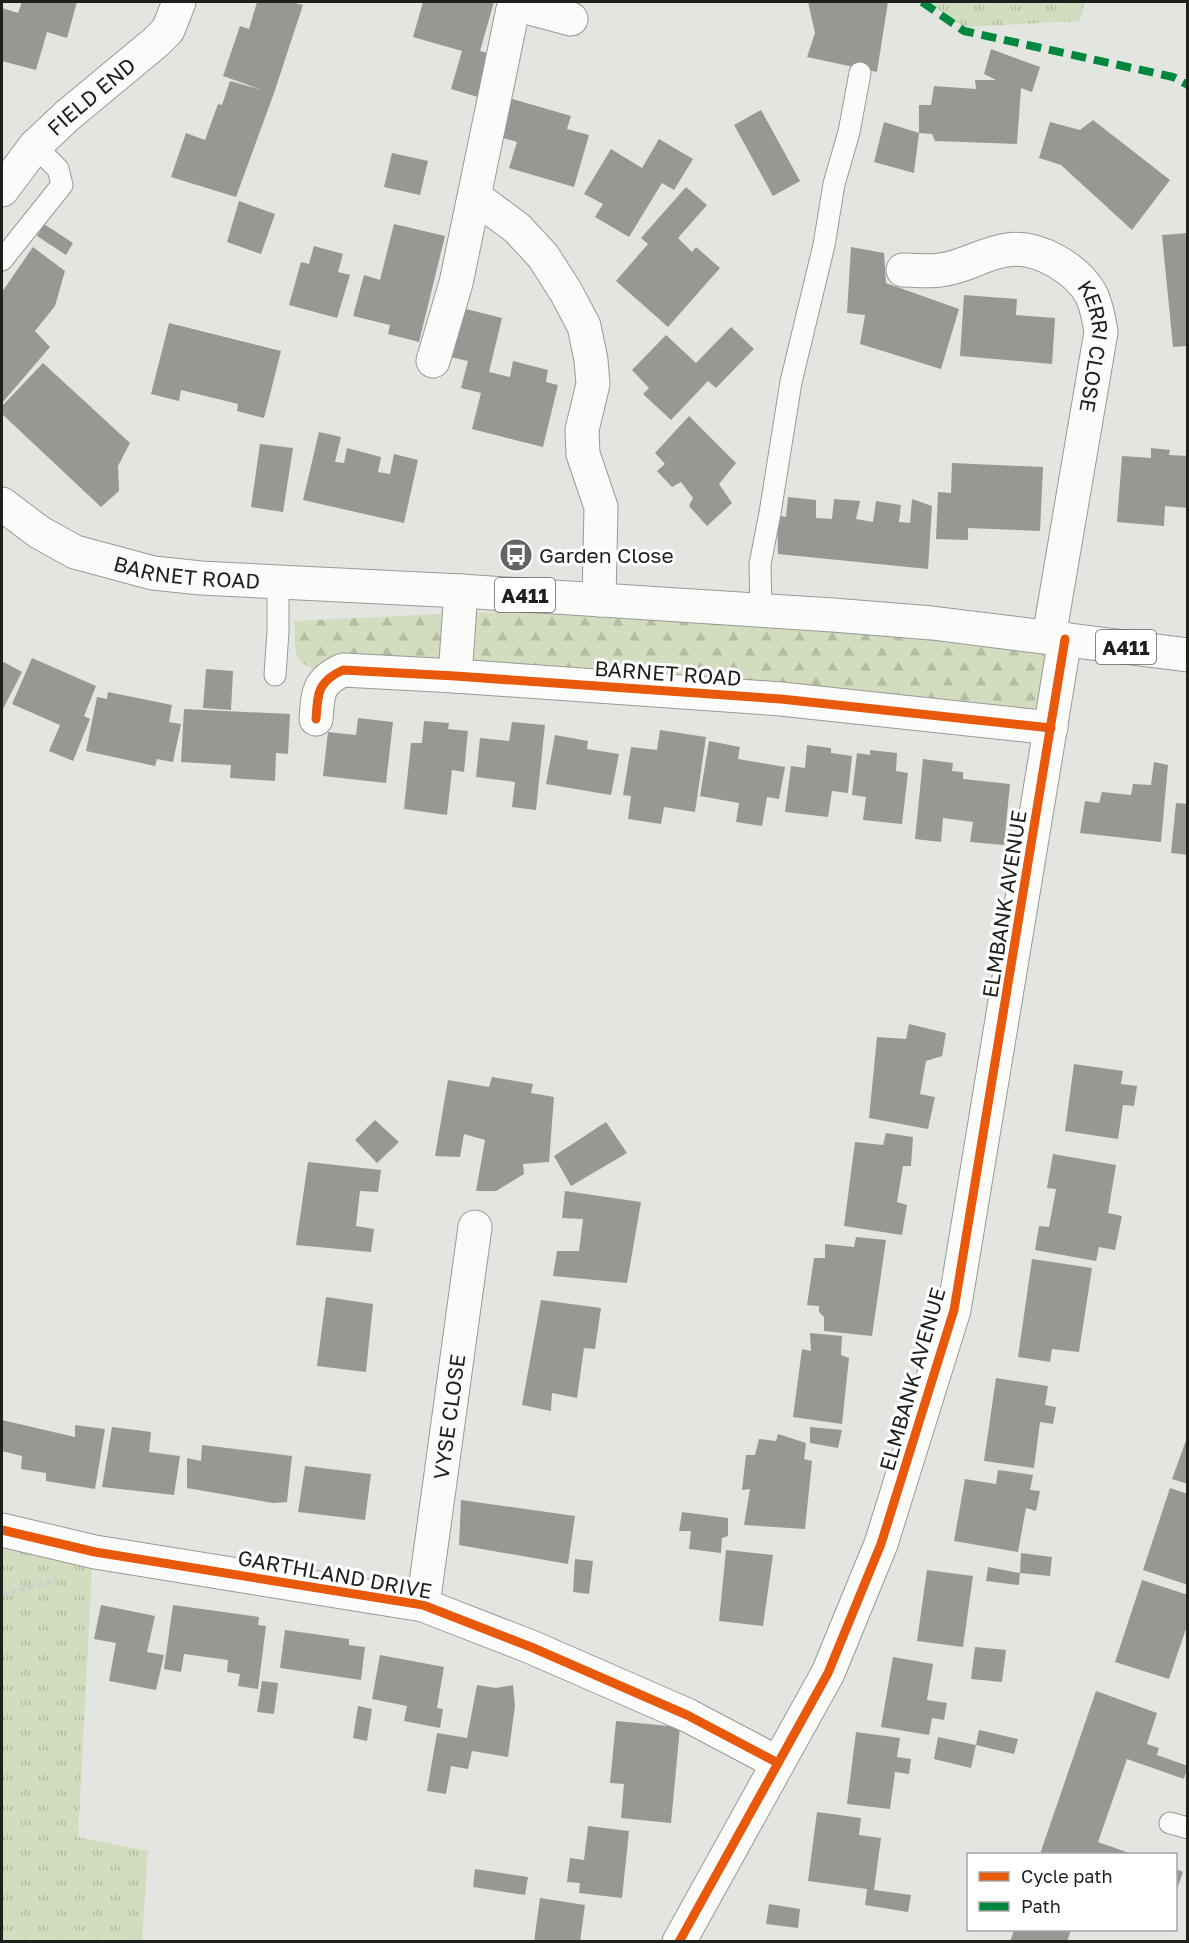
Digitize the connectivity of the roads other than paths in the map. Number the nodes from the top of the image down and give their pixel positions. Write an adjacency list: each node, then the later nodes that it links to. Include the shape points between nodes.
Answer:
1 (178, 2): 4 (street, FIELD END, via 168,30)
2 (545, 9): 6 (street, via 513,9)
3 (860, 73): 14 (lane, via 791,382 760,564)
4 (35, 146): 5 (street, FIELD END); 7 (lane, via 58,169 62,185)
5 (2, 190)
6 (475, 196): 9 (street, via 456,283); 13 (street, via 517,228 543,256 584,326 593,384 582,430 583,454 601,507)
7 (2, 260)
8 (903, 270): 15 (street, KERRI CLOSE, via 941,270 1007,250 1023,249 1046,256 1079,278 1091,294 1101,332)
9 (433, 361)
10 (2, 504): 11 (street, BARNET ROAD / A411, via 39,532 75,552 119,566 201,578)
11 (278, 582): 12 (street, BARNET ROAD / A411); 17 (lane)
12 (461, 591): 13 (street, BARNET ROAD / A411); 18 (street)
13 (599, 600): 14 (street, BARNET ROAD / A411)
14 (761, 610): 15 (street, BARNET ROAD / A411, via 932,623)
15 (1057, 638): 16 (street, BARNET ROAD / A411); 20 (street, ELMBANK AVENUE)
16 (1188, 655)
17 (275, 675)
18 (455, 676): 19 (street, BARNET ROAD, via 343,670 322,684); 20 (street, BARNET ROAD, via 781,699)
19 (315, 719)
20 (1052, 728): 24 (street, ELMBANK AVENUE, via 954,1310 881,1544 828,1673)
21 (475, 1227): 23 (street, VYSE CLOSE)
22 (2, 1530): 23 (street, GARTHLAND DRIVE, via 95,1552)
23 (423, 1605): 24 (street, GARTHLAND DRIVE, via 687,1715)
24 (778, 1763): 25 (street, ELMBANK AVENUE)
25 (679, 1941)

